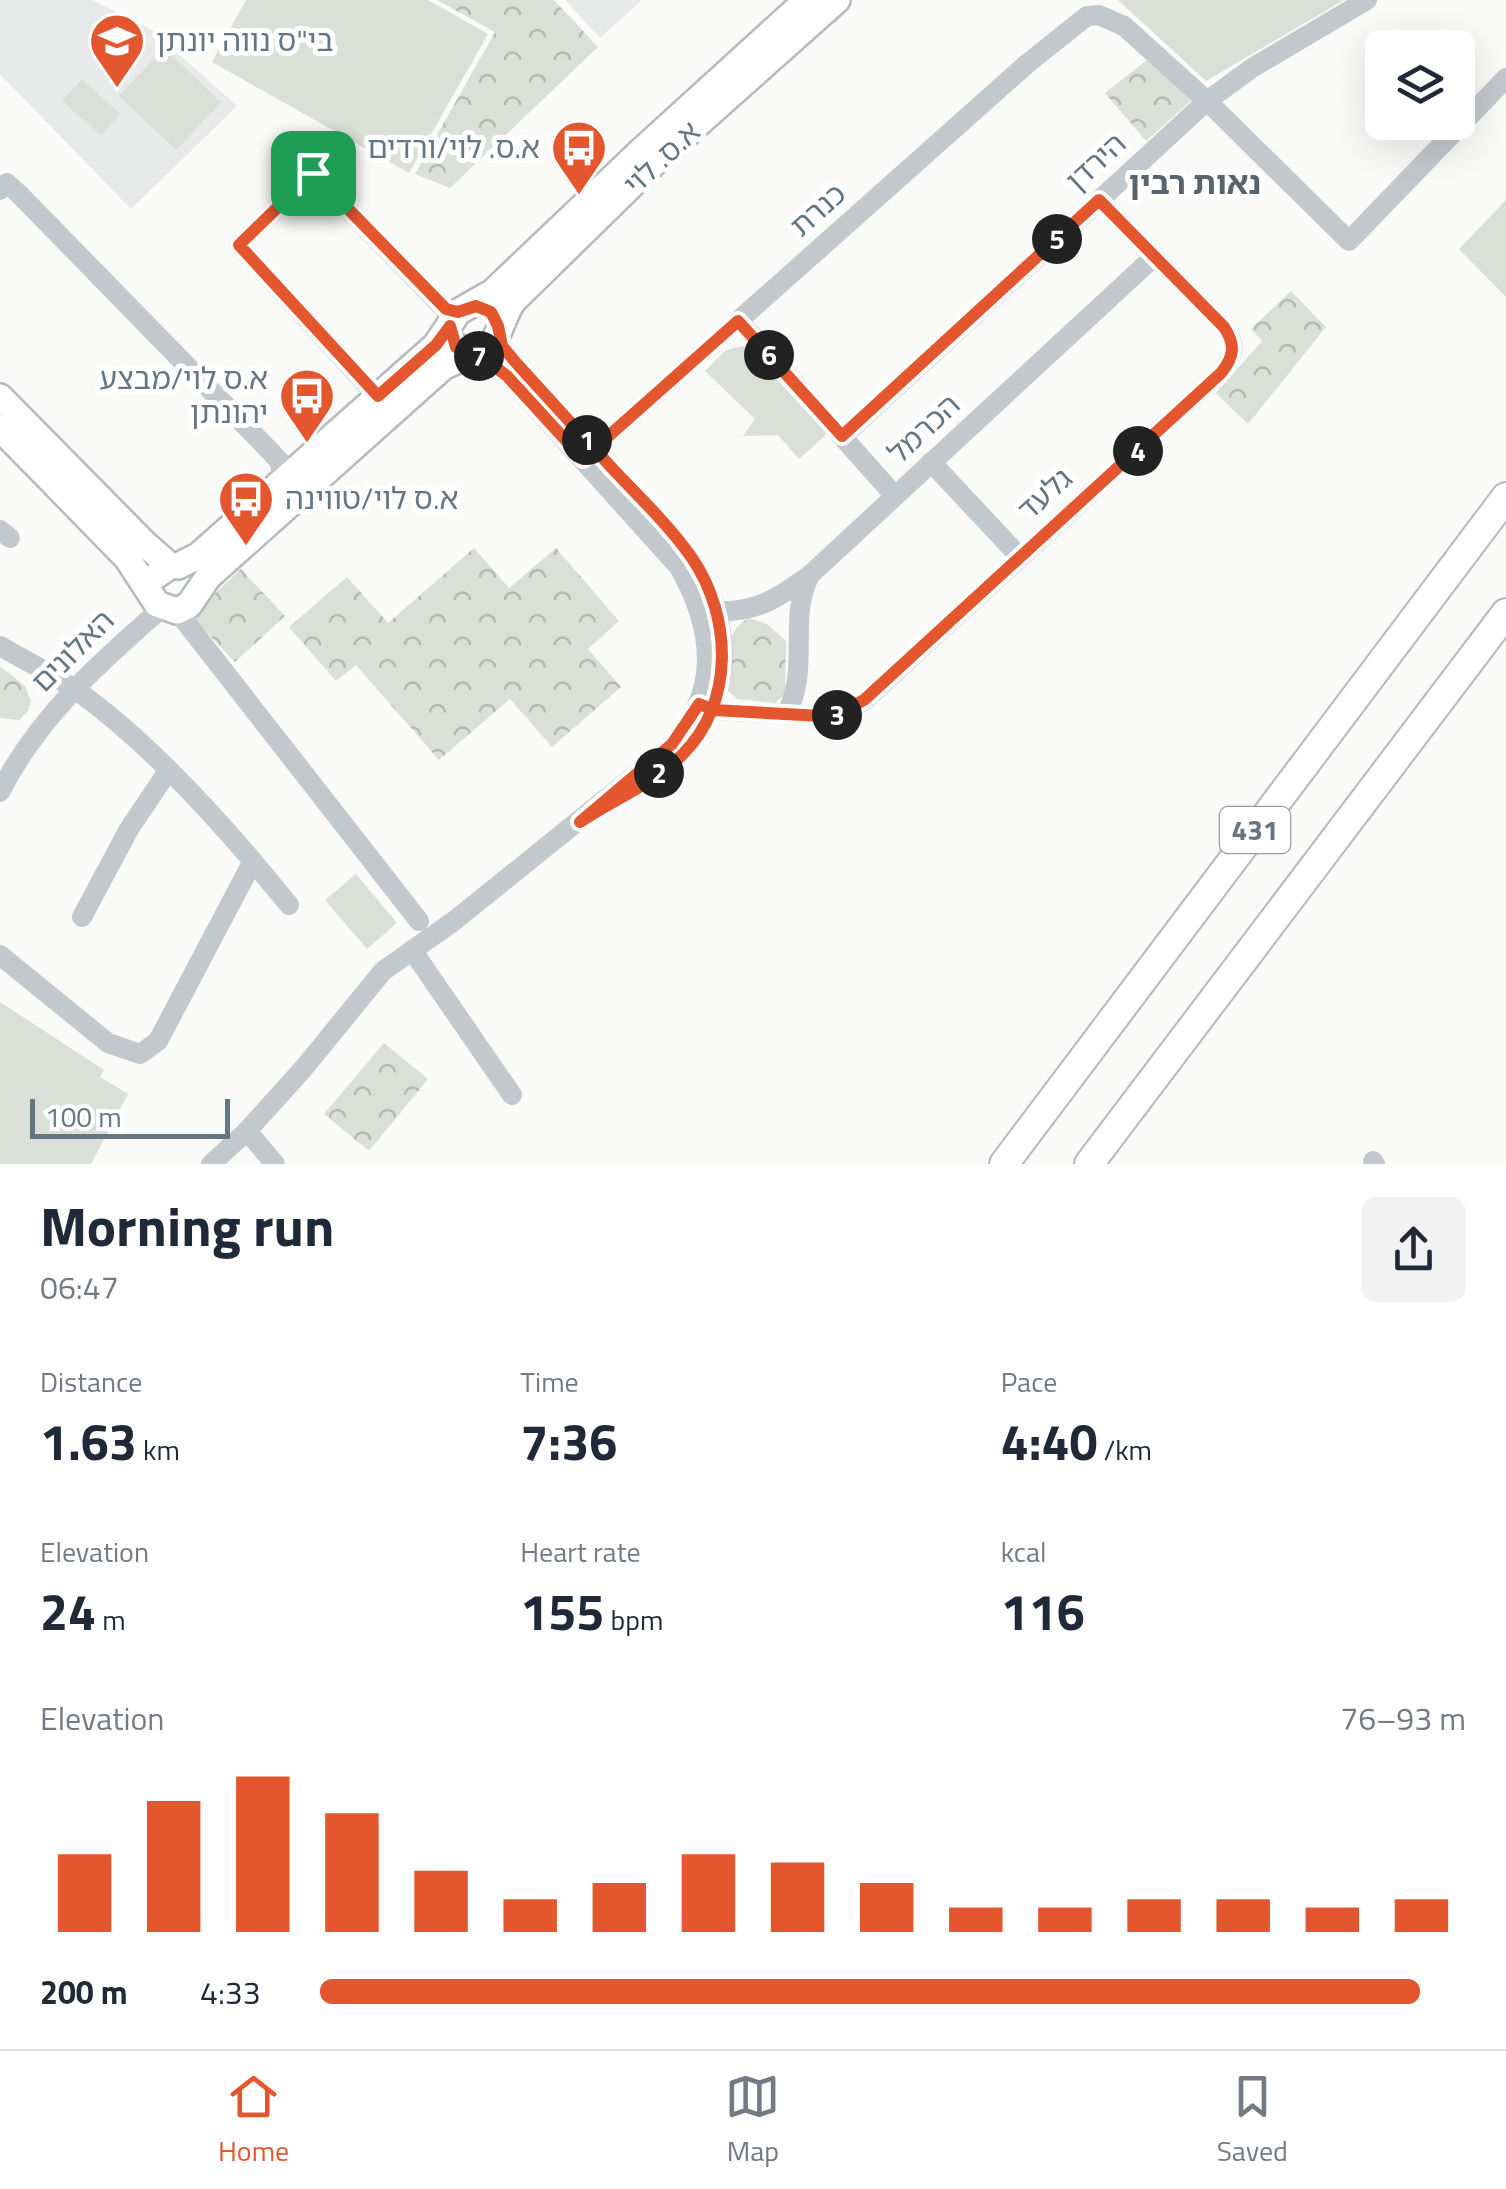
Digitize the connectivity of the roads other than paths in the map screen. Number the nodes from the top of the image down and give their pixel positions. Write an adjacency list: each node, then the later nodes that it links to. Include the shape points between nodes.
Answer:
1 (807, 0): 9 (main road, א.ס. לוי, via 493,292)
2 (837, 0): 11 (main road, א.ס. לוי, via 655,162 514,300)
3 (1367, 0): 5 (street, הירדן)
4 (1506, 78): 5 (street, via 1349,241)
5 (1207, 101): 7 (street, הירדן); 10 (street, כנרת, via 1124,26 1087,16)
6 (4, 186): 19 (street, via 272,452)
7 (1099, 200): 8 (street, גלעד); 16 (street, הירדן)
8 (1154, 256): 18 (street, הכרמל); 22 (street, גלעד, via 1232,337 1232,356)
9 (459, 315): 11 (main road, via 476,306 490,312); 12 (main road, via 456,347); 13 (main road, א.ס. לוי); 13 (street, via 438,302 313,173 239,245)
10 (738, 321): 16 (street); 17 (street, כנרת)
11 (498, 330): 12 (main road, via 491,349); 17 (street, via 502,346)
12 (472, 355): 17 (street, via 507,376); 25 (main road, via 443,367)
13 (378, 396): 19 (main road, א.ס. לוי)
14 (0, 397): 23 (main road)
15 (0, 428): 25 (main road)
16 (842, 436): 20 (street)
17 (589, 454): 27 (street, via 692,558); 33 (street, via 695,596 703,622)
18 (931, 462): 20 (street, הכרמל); 22 (street)
19 (282, 482): 23 (main road, א.ס. לוי, via 198,556)
20 (896, 496): 24 (street, הכרמל)
21 (1506, 496): 48 (highway, 431)
22 (1020, 557): 35 (street, גלעד, via 864,700)
23 (174, 566): 25 (main road, via 190,573); 25 (main road, via 153,579)
24 (811, 574): 26 (street, הכרמל); 29 (street, via 802,597)
25 (172, 602): 32 (street, האלונים); 41 (street)
26 (761, 608): 27 (street, הכרמל); 29 (street, via 783,618)
27 (716, 611): 33 (street, via 722,673)
28 (1506, 613): 49 (highway, 431)
29 (800, 640): 31 (street)
30 (0, 646): 32 (street)
31 (800, 680): 34 (street); 35 (street, via 812,702)
32 (74, 689): 36 (street); 37 (street, האלונים)
33 (706, 707): 34 (street); 42 (street, via 580,822)
34 (786, 714): 35 (street)
35 (836, 715)
36 (168, 772): 38 (street); 40 (street)
37 (0, 792)
38 (253, 861): 39 (street); 43 (street, via 158,1041 140,1054 108,1043)
39 (289, 905)
40 (82, 917)
41 (419, 921)
42 (412, 950): 44 (street); 45 (street, via 383,971)
43 (0, 955)
44 (512, 1095)
45 (247, 1132): 46 (street); 47 (street)
46 (211, 1164)
47 (275, 1164)
48 (1004, 1164)
49 (1089, 1164)

